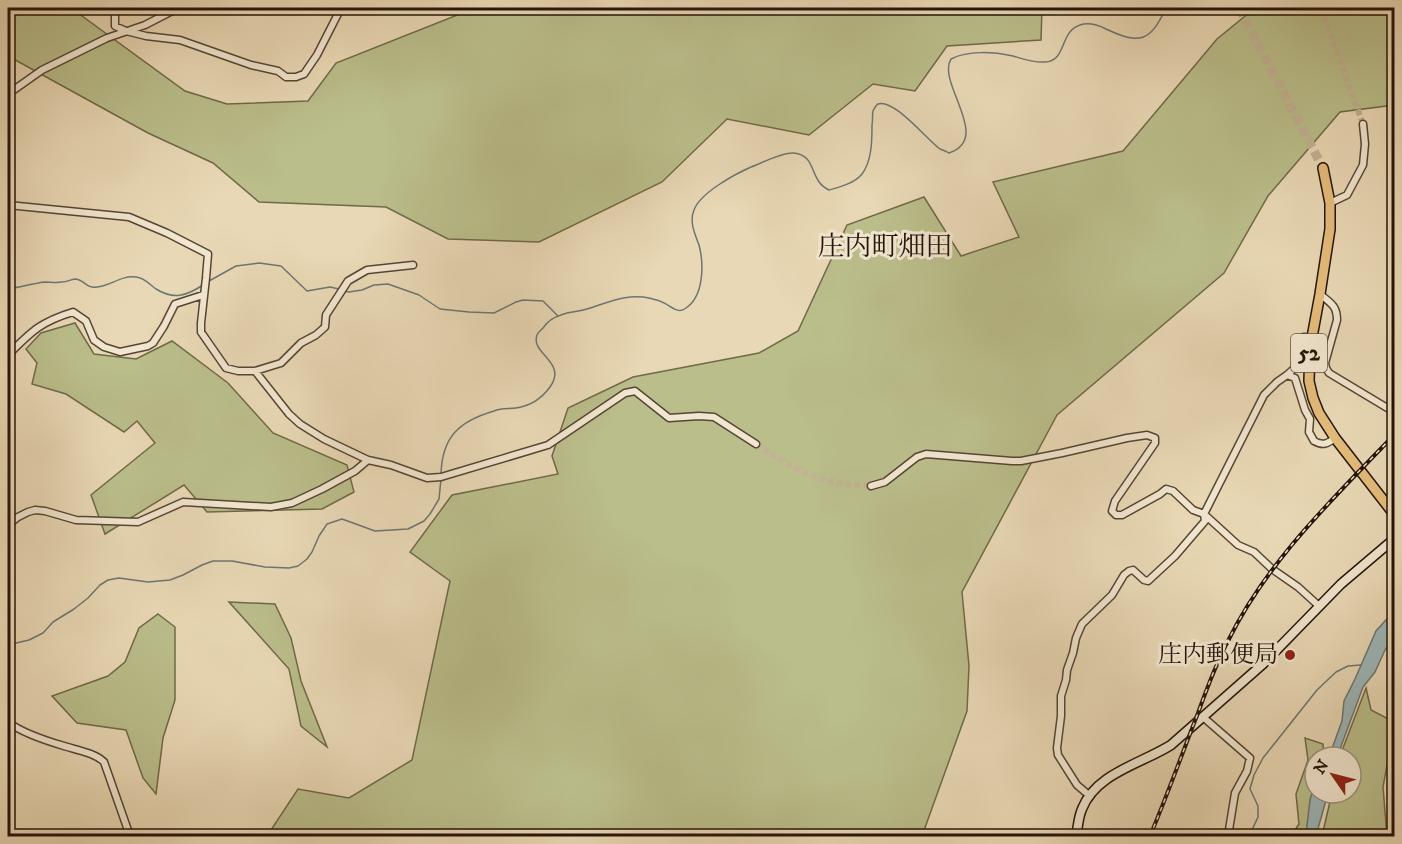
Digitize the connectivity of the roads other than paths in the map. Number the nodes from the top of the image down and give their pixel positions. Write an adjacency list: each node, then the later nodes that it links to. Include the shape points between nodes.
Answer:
1 (115, 8): 4 (street, via 115,26)
2 (178, 8): 4 (street, via 145,26)
3 (341, 8): 4 (street, via 317,55 304,74 296,77 286,77 278,71 180,40)
4 (126, 31): 5 (street, via 42,70)
5 (8, 94)
6 (1363, 124): 8 (street, via 1363,165 1347,195)
7 (1323, 168): 8 (main road, 52)
8 (1330, 203): 11 (main road, 52)
9 (8, 205): 12 (street, via 129,217 166,233 207,254)
10 (413, 266): 15 (street, via 368,270 348,281 326,315 325,327 281,363)
11 (1320, 294): 13 (main road, 52); 17 (street, via 1335,307 1337,315 1325,363 1329,373)
12 (203, 295): 14 (street, via 175,304 148,346 120,352 104,347 94,340 86,321 73,312 42,324); 15 (street, via 201,332 206,340 226,368)
13 (1312, 338): 16 (street, via 1302,339 1298,365); 18 (main road, 52, via 1309,381 1319,413)
14 (8, 356)
15 (255, 371): 20 (street, via 300,424)
16 (1287, 375): 18 (street, via 1297,382 1314,441 1323,444); 22 (street, via 1264,395)
17 (1395, 412)
18 (1335, 438): 23 (main road, 52)
19 (756, 444): 20 (street, via 714,417 669,418 635,391 625,393 548,445 441,477 427,478)
20 (368, 460): 24 (street, via 322,489 292,503 271,507 183,502 138,522 76,519 34,510)
21 (871, 486): 22 (street, via 885,482 926,454 1011,461 1147,435 1155,438 1155,443 1112,511 1122,515 1166,489)
22 (1204, 514): 26 (street); 31 (street, via 1205,521 1148,581 1133,570 1124,575 1112,595 1082,624 1076,638 1061,696 1057,748 1071,777)
23 (1395, 514)
24 (8, 525)
25 (1395, 539): 26 (main road)
26 (1318, 606): 29 (main road, via 1264,663)
27 (1395, 679): 28 (street)
28 (1395, 690)
29 (1203, 717): 31 (main road, via 1171,745 1111,775); 34 (street, via 1250,758 1235,793)
30 (8, 722): 32 (street, via 51,742 99,757)
31 (1090, 796): 33 (main road, via 1082,808)
32 (130, 837)
33 (1076, 837)
34 (1228, 837)

